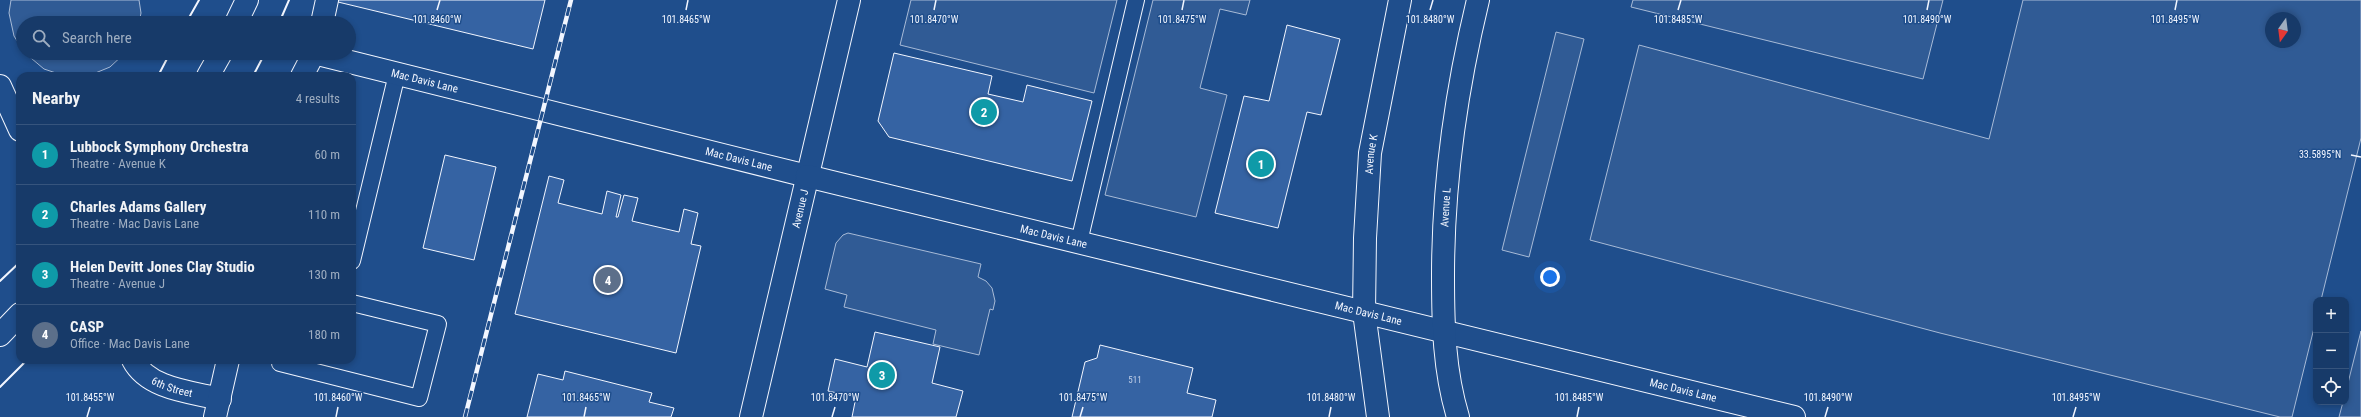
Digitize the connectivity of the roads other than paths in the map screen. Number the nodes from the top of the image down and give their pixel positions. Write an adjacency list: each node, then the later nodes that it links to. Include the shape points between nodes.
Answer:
1 (247, 0): 7 (street)
2 (327, 0): 8 (street)
3 (849, 0): 17 (street, Avenue J)
4 (1136, 0): 18 (lane)
5 (1400, 0): 21 (street, Avenue K, via 1370,153)
6 (1478, 0): 23 (street, Avenue L, via 1456,103 1449,154 1443,235)
7 (239, 16)
8 (324, 16)
9 (217, 60): 12 (street)
10 (310, 60): 13 (street)
11 (342, 60): 14 (street, Mac Davis Lane)
12 (210, 72)
13 (304, 72)
14 (397, 74): 17 (street, Mac Davis Lane); 19 (lane)
15 (0, 86): 16 (street)
16 (16, 121)
17 (808, 176): 18 (street, Mac Davis Lane); 29 (street, Avenue J)
18 (1079, 242): 21 (street, Mac Davis Lane)
19 (356, 244)
20 (356, 304): 27 (lane, via 438,324 419,398)
21 (1364, 312): 23 (street, Mac Davis Lane); 30 (street)
22 (16, 318): 24 (street)
23 (1443, 330): 31 (street, Avenue L, via 1452,398); 32 (street, Mac Davis Lane)
24 (0, 334)
25 (136, 364): 28 (street, 6th Street, via 156,382)
26 (227, 364): 28 (street)
27 (284, 364)
28 (217, 408)
29 (751, 417)
30 (1378, 417)
31 (1458, 417)
32 (1794, 417)

